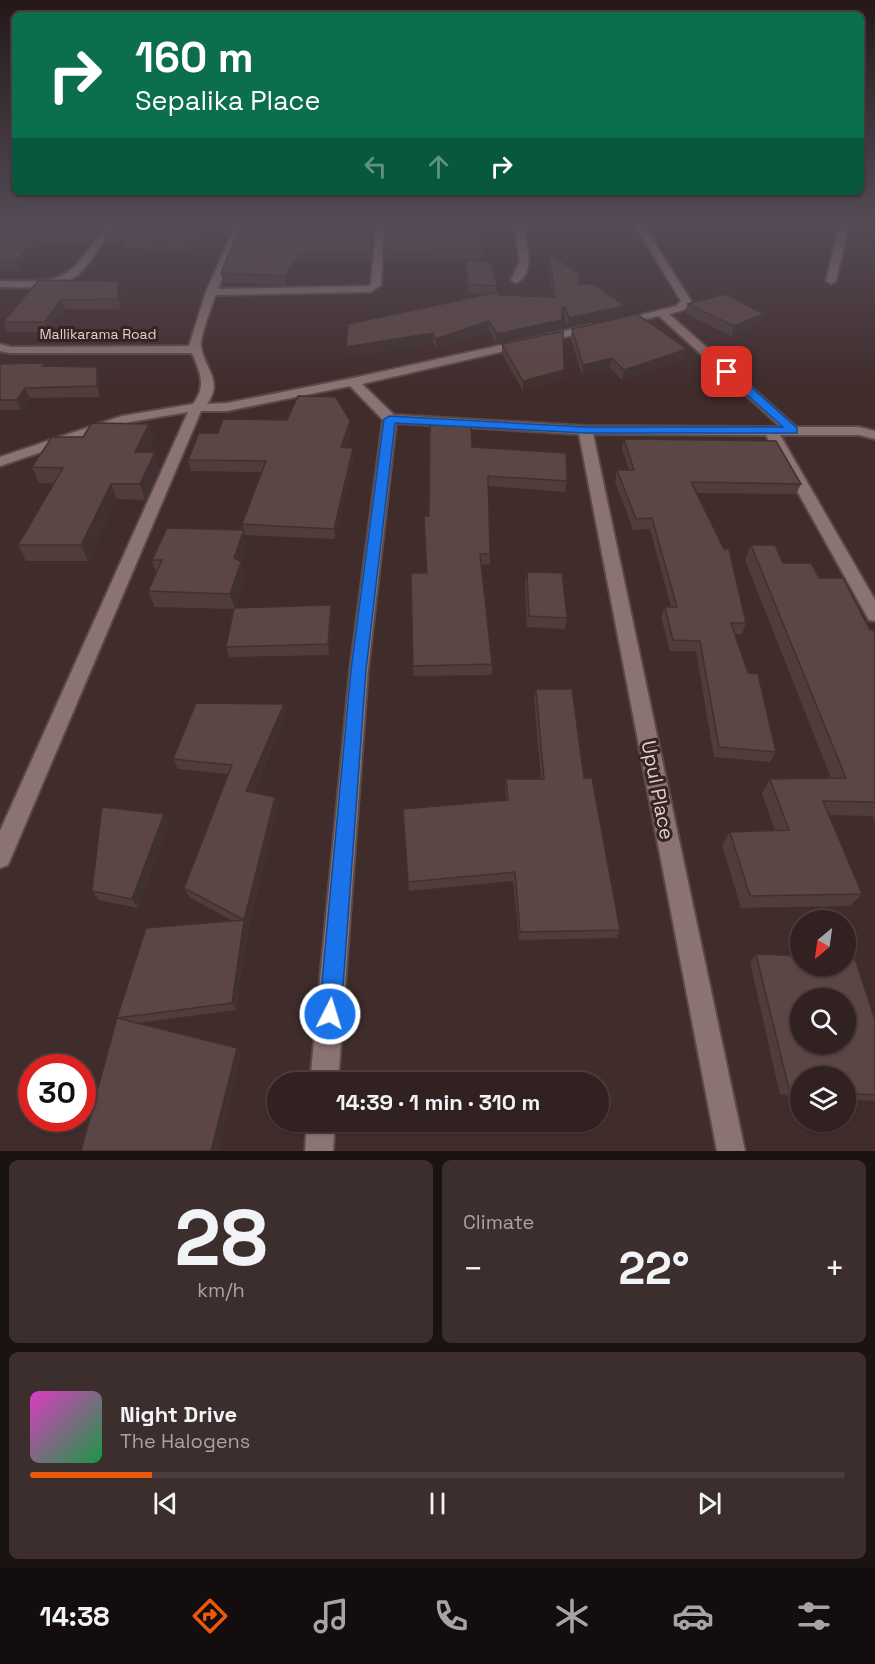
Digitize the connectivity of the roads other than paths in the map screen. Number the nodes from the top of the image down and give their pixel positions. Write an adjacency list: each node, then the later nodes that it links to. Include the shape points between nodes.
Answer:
1 (67, 278): 7 (street, via 47,285)
2 (218, 278): 8 (street)
3 (376, 278): 8 (street, via 376,285 370,289)
4 (673, 278): 9 (street, via 687,299 680,308)
5 (832, 278): 6 (street)
6 (831, 281)
7 (0, 284)
8 (212, 292): 11 (street)
9 (661, 312): 12 (street); 17 (street)
10 (0, 347): 11 (street, Mallikarama Road)
11 (196, 349): 13 (street, via 209,380 205,397)
12 (353, 382): 13 (street, via 227,407); 14 (street)
13 (196, 409): 19 (street, via 127,419); 21 (street)
14 (390, 419): 15 (street); 22 (street, via 358,670)
15 (585, 430): 16 (street); 25 (street, Upul Place)
16 (771, 431): 17 (street); 20 (street)
17 (793, 431): 18 (street, via 859,431)
18 (875, 435)
19 (0, 462)
20 (875, 615)
21 (0, 857)
22 (325, 1072)
23 (320, 1132): 24 (street)
24 (319, 1151)
25 (731, 1151)

